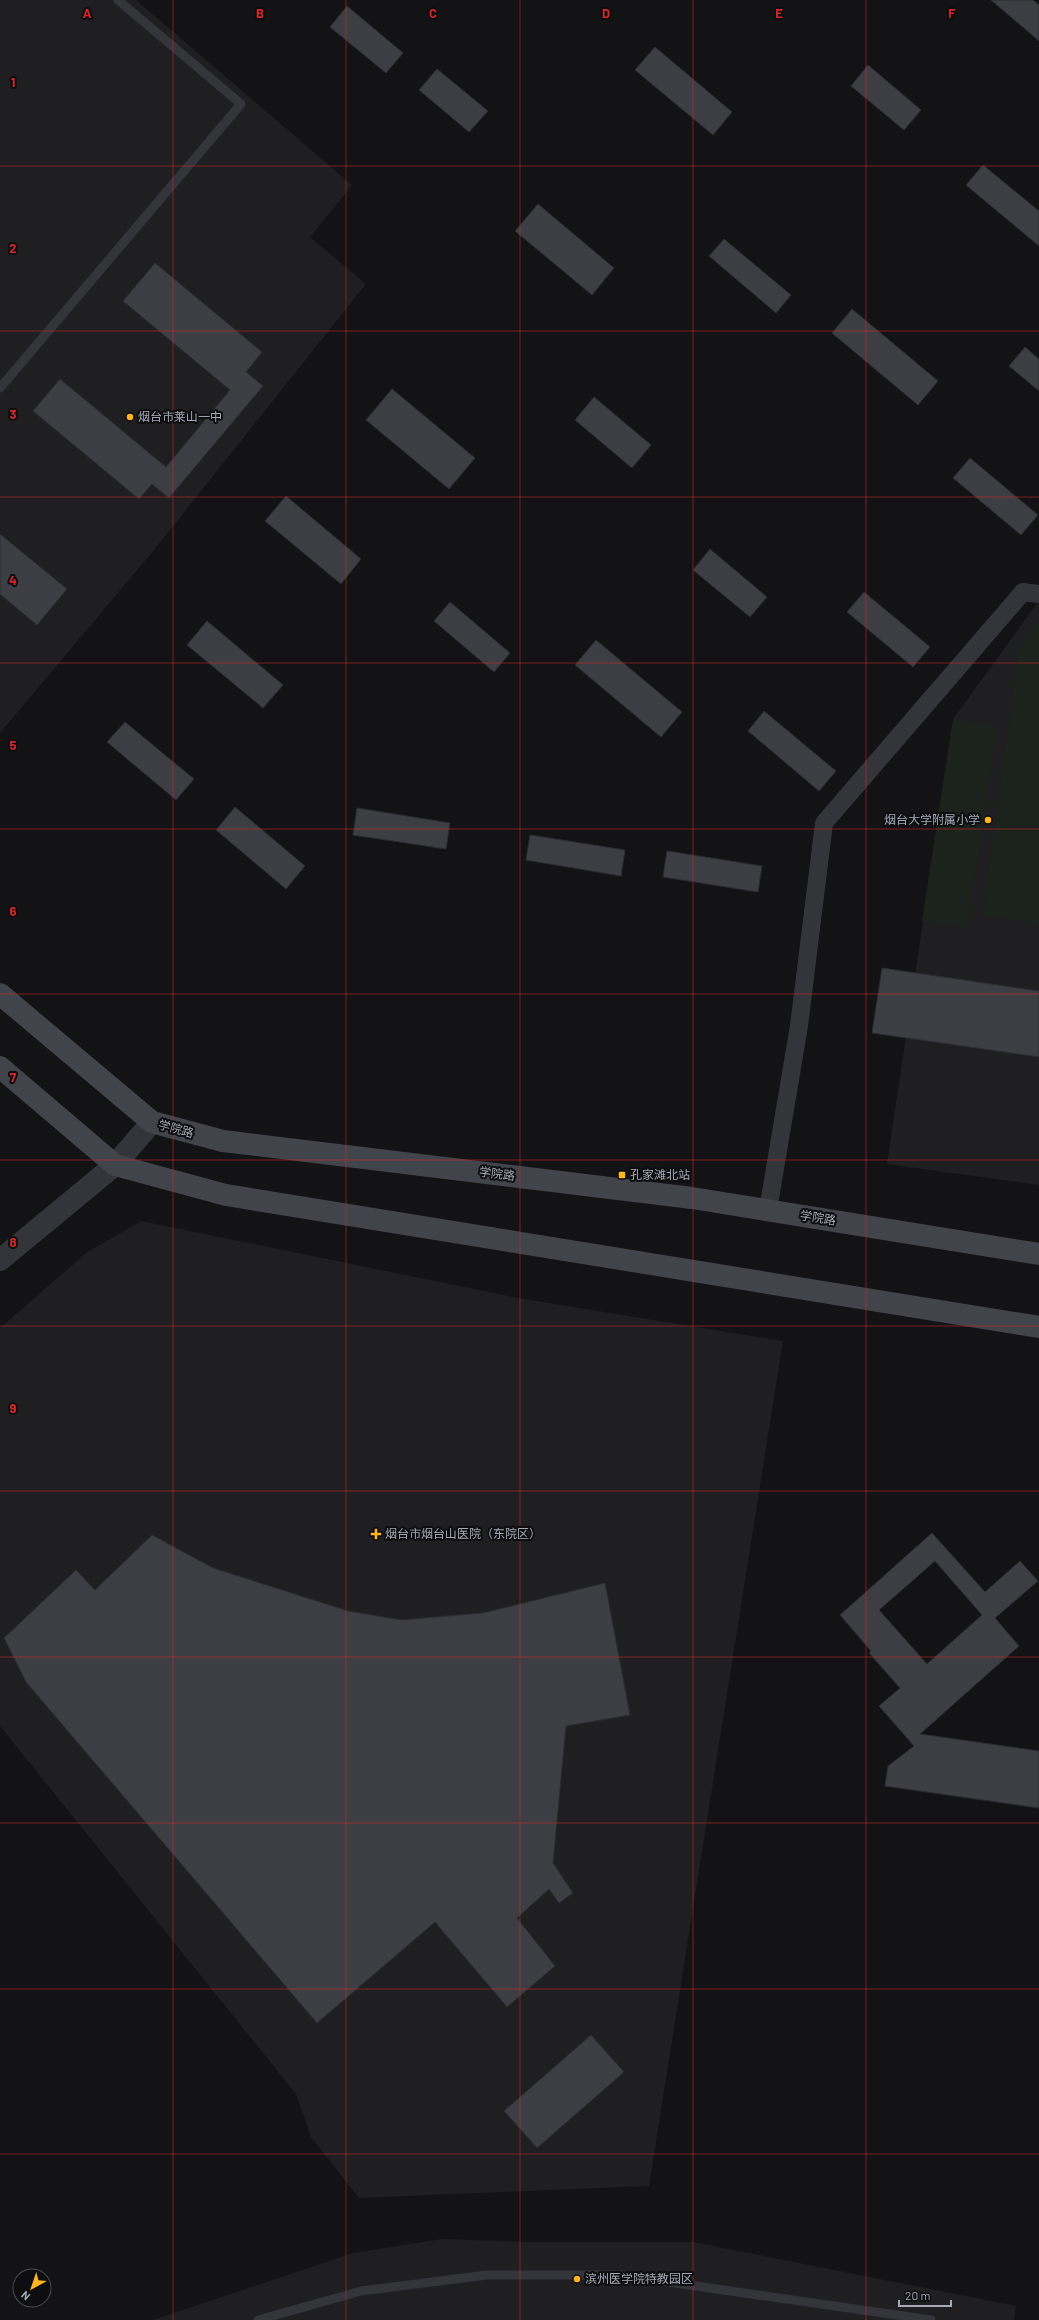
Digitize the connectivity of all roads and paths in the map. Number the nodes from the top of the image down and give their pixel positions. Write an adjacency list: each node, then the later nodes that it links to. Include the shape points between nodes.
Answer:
1 (118, 0): 2 (lane, via 241,104)
2 (0, 388)
3 (1039, 594): 8 (street, via 1023,592 824,823 799,1026)
4 (0, 994): 6 (main road, 学院路)
5 (0, 1067): 7 (main road)
6 (152, 1122): 7 (street); 8 (main road, 学院路, via 223,1141 684,1197)
7 (115, 1165): 10 (street); 11 (main road, via 226,1195)
8 (768, 1210): 9 (main road, 学院路)
9 (1039, 1254)
10 (0, 1260)
11 (1039, 1327)
12 (258, 2320): 13 (lane, via 361,2291 487,2275 620,2275)
13 (931, 2320)

